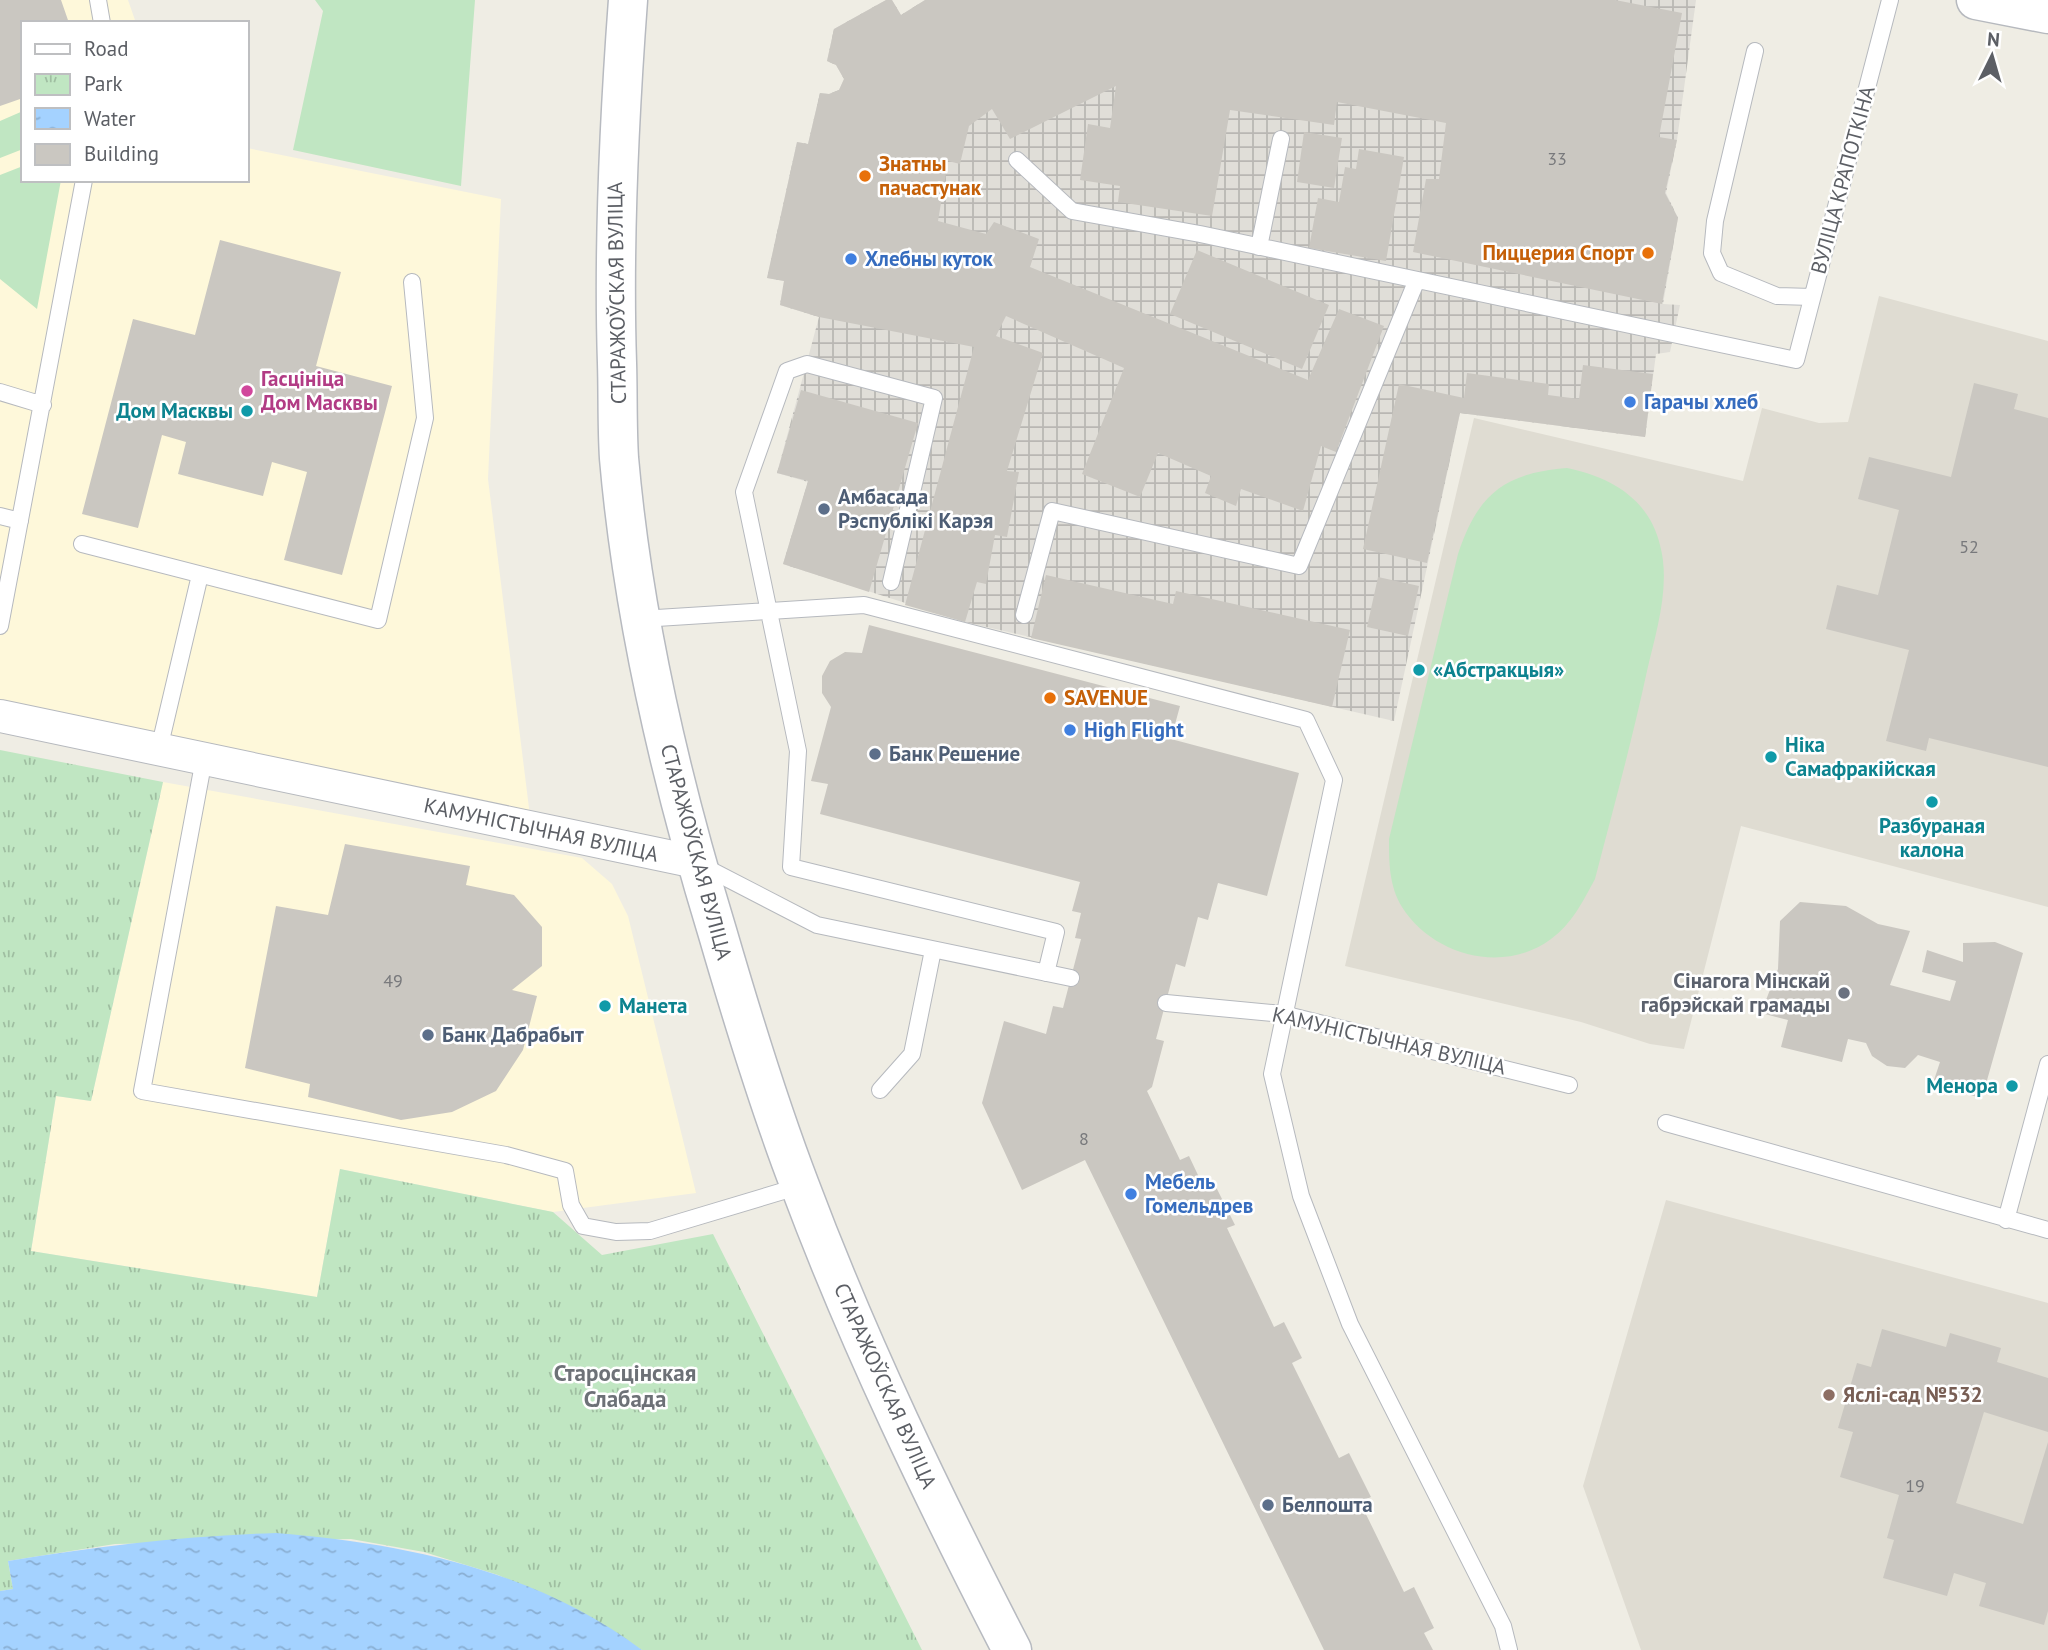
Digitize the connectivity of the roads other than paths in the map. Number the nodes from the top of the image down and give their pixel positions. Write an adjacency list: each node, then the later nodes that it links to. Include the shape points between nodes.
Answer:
1 (98, 0): 6 (lane)
2 (628, 0): 24 (main road, СТАРАЖОЎСКАЯ ВУЛІЦА, via 616,156 615,295 619,457)
3 (1890, 0): 14 (lane, ВУЛІЦА КРАПОТКІНА)
4 (1976, 0): 5 (main road)
5 (2048, 14)
6 (102, 21)
7 (1755, 51): 14 (lane, via 1715,221 1712,253 1721,274 1777,296)
8 (1281, 139): 11 (lane)
9 (1017, 160): 11 (lane, via 1072,211)
10 (84, 182): 16 (lane)
11 (1259, 247): 13 (lane)
12 (412, 282): 20 (lane, via 425,418 378,620)
13 (1416, 282): 14 (lane, ВУЛІЦА КРАПОТКІНА, via 1796,360); 23 (lane, via 1299,566 1052,511)
14 (1812, 297)
15 (0, 393): 16 (lane)
16 (44, 405): 18 (lane)
17 (0, 516): 18 (lane)
18 (20, 522): 25 (lane)
19 (82, 544): 20 (lane)
20 (200, 575): 27 (lane)
21 (891, 582): 22 (lane, via 933,398 807,365 787,371 744,492)
22 (766, 610): 24 (lane); 31 (lane, via 798,751 791,867 1056,932); 34 (lane, via 864,605 1306,720 1334,780)
23 (1024, 615)
24 (641, 619): 29 (main road, СТАРАЖОЎСКАЯ ВУЛІЦА, via 660,723)
25 (0, 626)
26 (0, 716): 27 (street, КАМУНІСТЫЧНАЯ ВУЛІЦА)
27 (159, 749): 28 (street, КАМУНІСТЫЧНАЯ ВУЛІЦА)
28 (204, 759): 29 (street, КАМУНІСТЫЧНАЯ ВУЛІЦА); 39 (lane, via 142,1091 506,1155 565,1171 571,1205 583,1226 616,1232 650,1231)
29 (696, 862): 30 (lane, КАМУНІСТЫЧНАЯ ВУЛІЦА, via 817,925); 39 (main road, СТАРАЖОЎСКАЯ ВУЛІЦА)
30 (933, 950): 31 (lane, КАМУНІСТЫЧНАЯ ВУЛІЦА); 37 (lane, via 912,1054)
31 (1046, 973): 32 (lane, КАМУНІСТЫЧНАЯ ВУЛІЦА)
32 (1071, 978)
33 (1166, 1003): 34 (lane, КАМУНІСТЫЧНАЯ ВУЛІЦА)
34 (1283, 1014): 36 (lane, КАМУНІСТЫЧНАЯ ВУЛІЦА); 43 (lane, via 1272,1074 1301,1196 1350,1324 1503,1626)
35 (2048, 1064): 40 (lane)
36 (1569, 1085)
37 (880, 1090)
38 (1666, 1123): 40 (lane)
39 (800, 1186): 42 (main road, СТАРАЖОЎСКАЯ ВУЛІЦА, via 867,1351 943,1517)
40 (2006, 1220): 41 (lane)
41 (2048, 1230)
42 (1012, 1650)
43 (1509, 1650)

